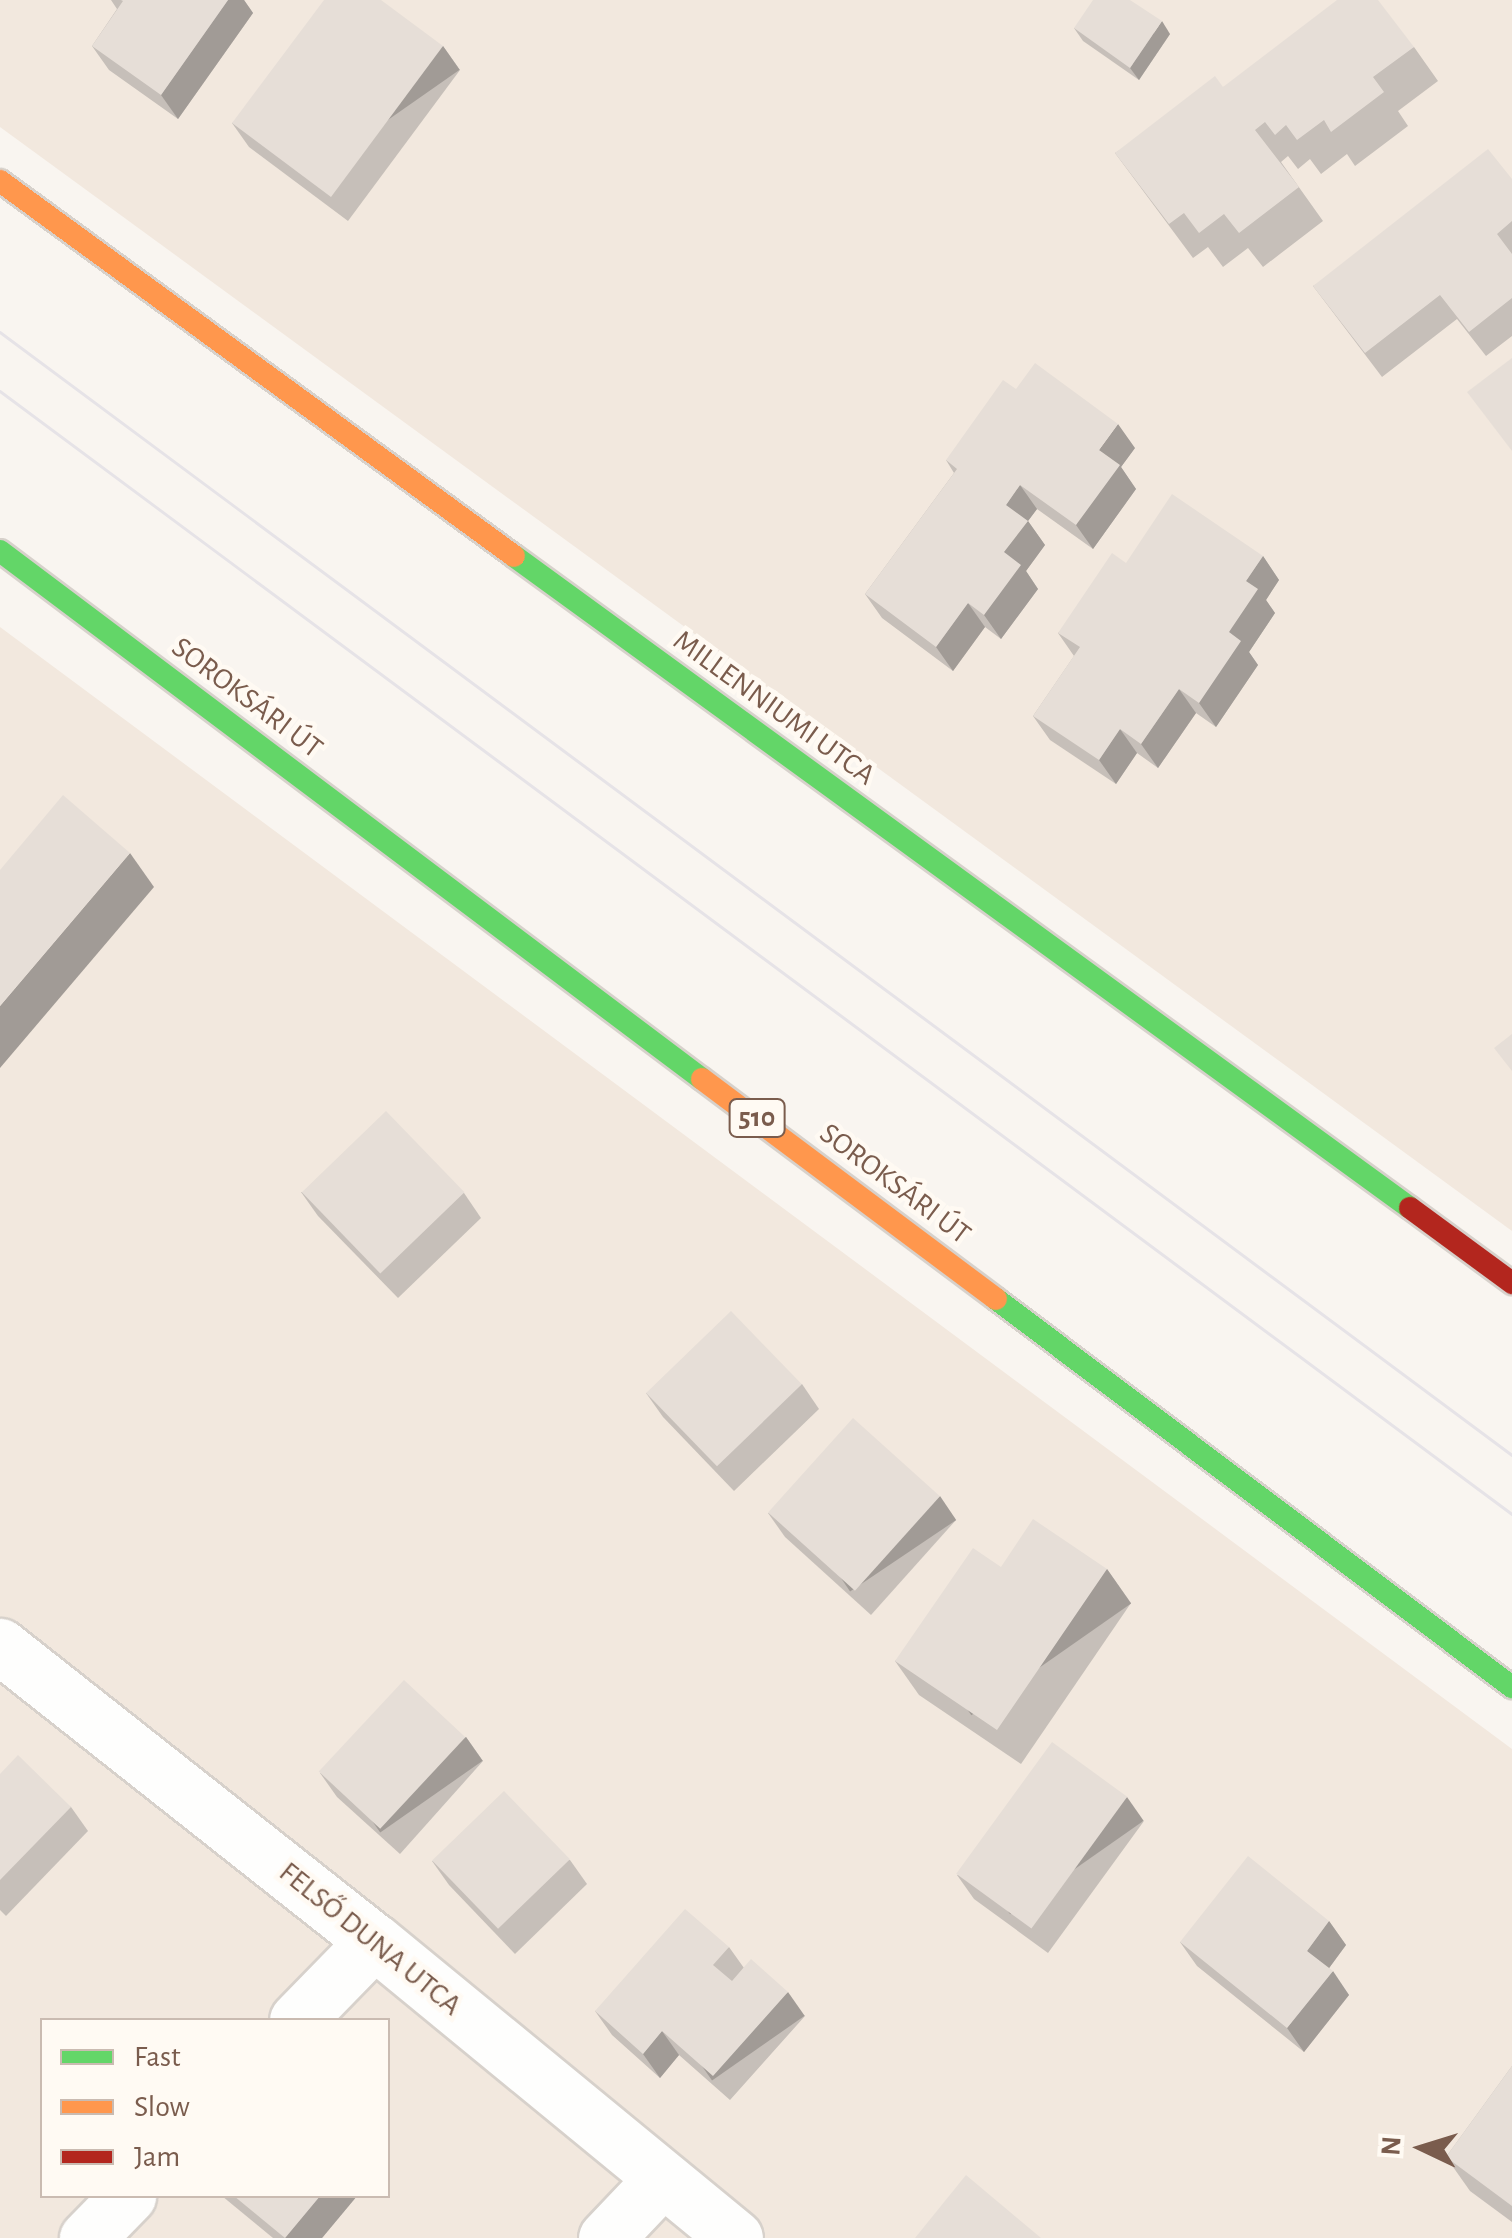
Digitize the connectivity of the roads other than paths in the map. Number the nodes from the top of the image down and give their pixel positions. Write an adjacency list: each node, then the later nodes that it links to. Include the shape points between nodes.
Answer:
1 (0, 181): 3 (main road, MILLENNIUMI UTCA)
2 (0, 552): 5 (main road, SOROKSÁRI ÚT / 510)
3 (1512, 1283)
4 (0, 1646): 6 (street, FELSŐ DUNA UTCA)
5 (1512, 1687)
6 (374, 1941): 7 (street); 8 (street, FELSŐ DUNA UTCA)
7 (300, 2018)
8 (662, 2178): 11 (street); 12 (street, FELSŐ DUNA UTCA)
9 (126, 2198): 10 (street)
10 (87, 2238)
11 (606, 2238)
12 (735, 2238)

